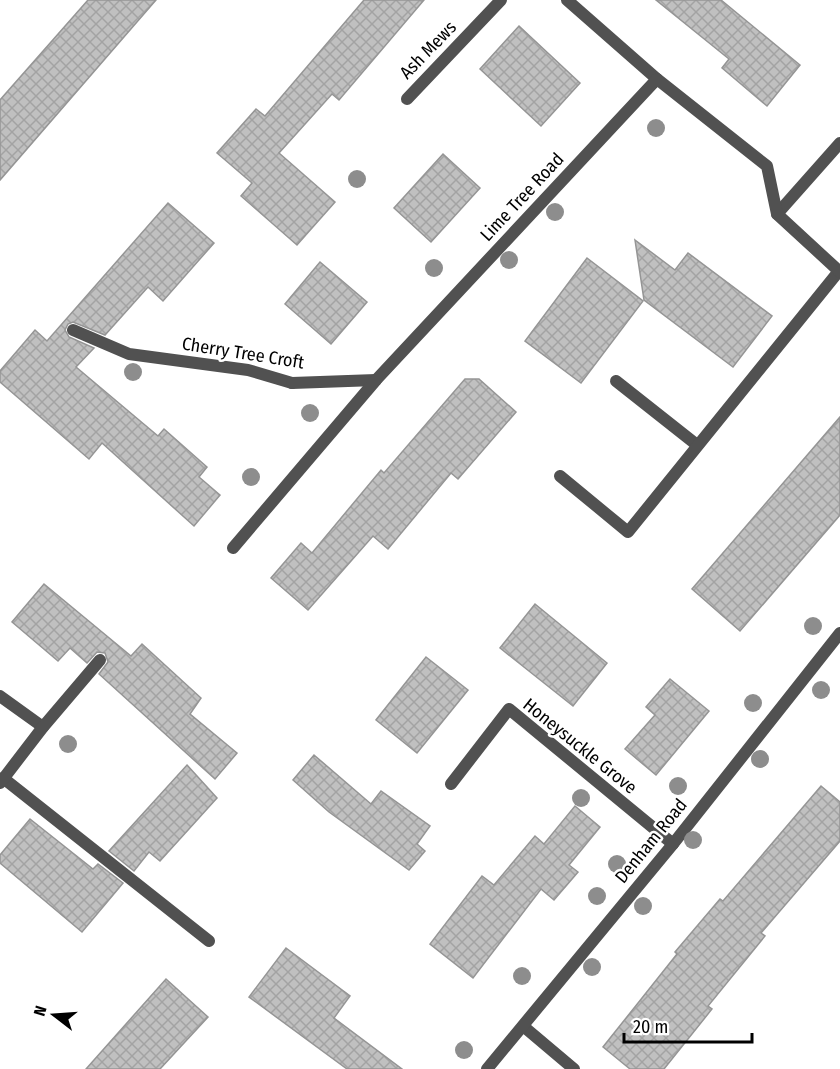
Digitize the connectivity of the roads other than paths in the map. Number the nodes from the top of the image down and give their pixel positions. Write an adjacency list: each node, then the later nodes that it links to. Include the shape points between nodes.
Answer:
1 (501, 0): 4 (street, Ash Mews)
2 (567, 0): 3 (street)
3 (657, 79): 6 (street, via 767,166); 9 (street, Lime Tree Road)
4 (407, 99)
5 (840, 143): 6 (street)
6 (777, 214): 7 (street)
7 (839, 271): 11 (street)
8 (73, 330): 9 (street, Cherry Tree Croft, via 129,354 248,370 292,383)
9 (376, 380): 13 (street, Lime Tree Road)
10 (616, 381): 11 (street)
11 (697, 446): 12 (street, via 628,532)
12 (560, 476)
13 (233, 548)
14 (840, 633): 20 (street, Denham Road)
15 (100, 660): 17 (street)
16 (0, 696): 17 (street)
17 (43, 727): 18 (street)
18 (2, 781): 21 (street)
19 (451, 784): 20 (street, Honeysuckle Grove, via 509,709)
20 (673, 844): 22 (street, Denham Road)
21 (209, 941)
22 (524, 1026): 23 (street, Denham Road); 24 (street)
23 (487, 1069)
24 (574, 1069)

